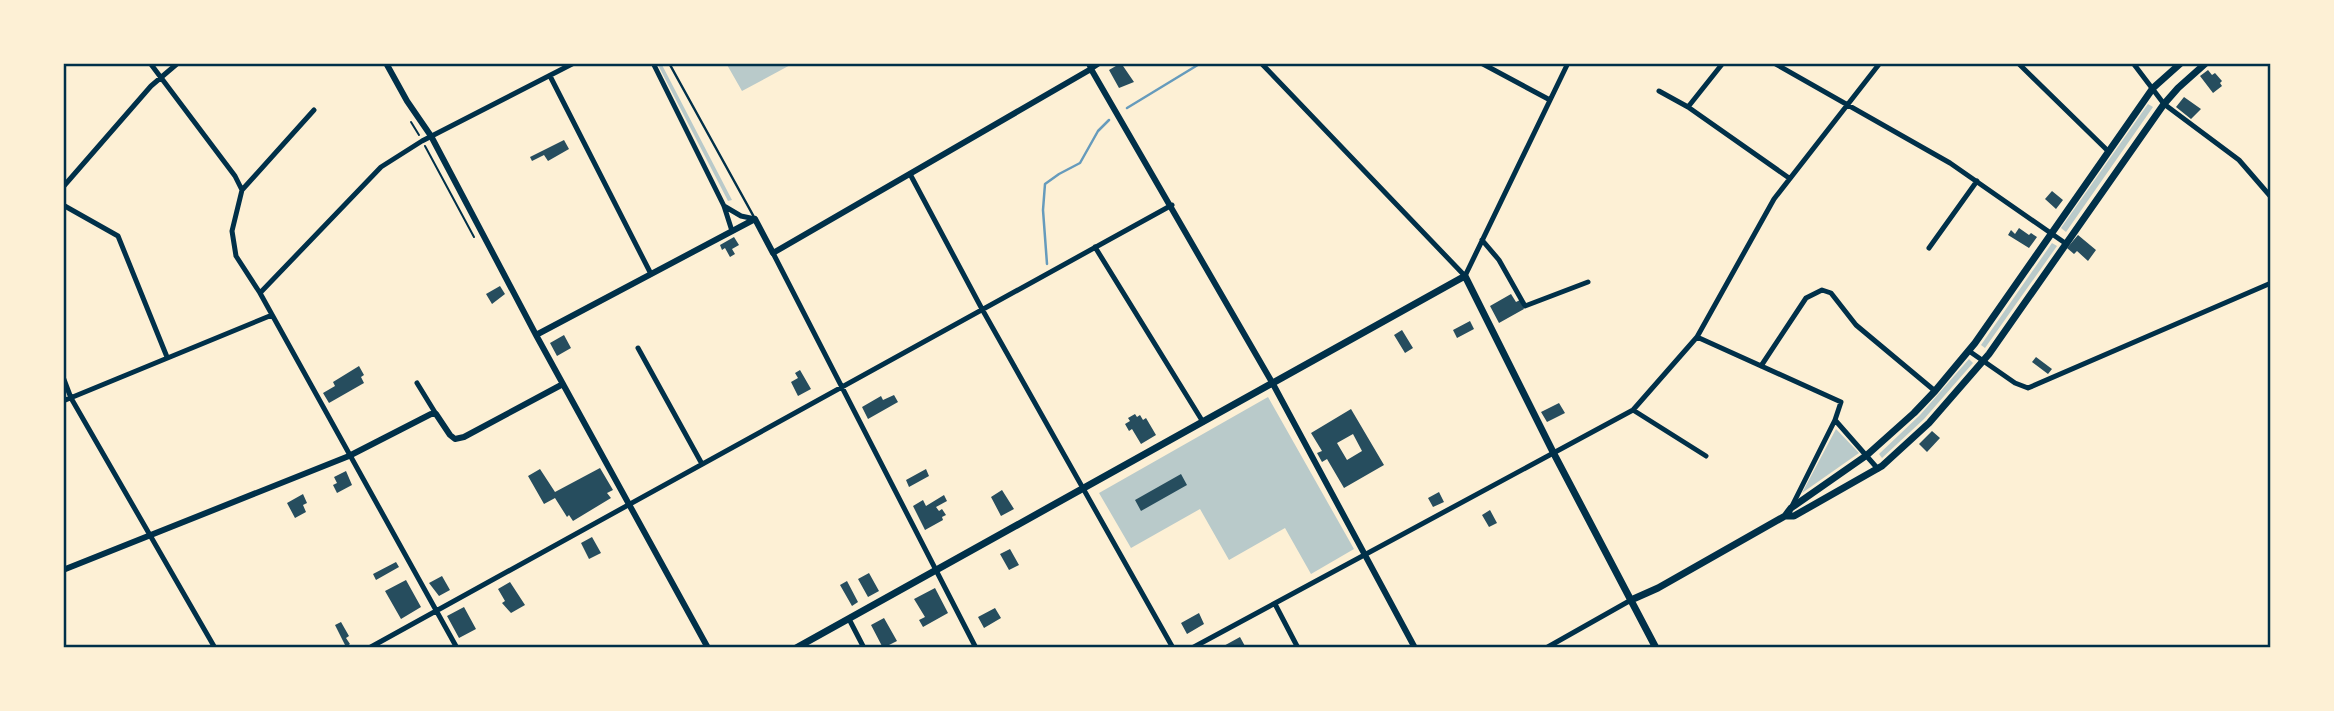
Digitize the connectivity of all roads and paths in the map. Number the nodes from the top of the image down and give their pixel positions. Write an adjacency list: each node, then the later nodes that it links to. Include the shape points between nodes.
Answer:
1 (150, 63): 20 (street)
2 (178, 63): 20 (street)
3 (386, 63): 28 (street)
4 (574, 63): 19 (street)
5 (653, 63): 38 (street)
6 (670, 63): 39 (lane)
7 (1100, 63): 18 (street)
8 (1261, 63): 48 (street)
9 (1481, 63): 23 (street)
10 (1568, 63): 23 (street)
11 (1723, 63): 26 (street)
12 (1774, 63): 25 (street)
13 (1880, 63): 25 (street)
14 (2018, 63): 29 (street)
15 (2133, 63): 21 (street)
16 (2181, 63): 21 (main road)
17 (2206, 63): 24 (main road)
18 (1090, 66): 30 (street); 37 (street)
19 (550, 76): 28 (street); 47 (street)
20 (161, 78): 33 (street); 34 (street)
21 (2153, 88): 24 (street); 29 (main road)
22 (1659, 91): 26 (street)
23 (1550, 100): 42 (street)
24 (2164, 104): 35 (street, via 2239,160); 43 (main road)
25 (1847, 106): 31 (street); 32 (street)
26 (1688, 107): 31 (street)
27 (314, 110): 34 (street)
28 (431, 136): 51 (street, via 381,167); 54 (street)
29 (2108, 152): 41 (main road)
30 (910, 174): 46 (street); 52 (street)
31 (1789, 178): 55 (street)
32 (1977, 181): 41 (street); 45 (street)
33 (63, 187)
34 (242, 190): 51 (street, via 232,232 236,256)
35 (2271, 197)
36 (63, 205): 58 (street, via 118,236)
37 (1172, 205): 44 (street); 64 (street)
38 (724, 206): 39 (street); 40 (street)
39 (755, 219): 40 (street); 46 (street)
40 (732, 231): 47 (street)
41 (2051, 232): 43 (street); 57 (main road)
42 (1482, 240): 48 (street); 49 (street, via 1525,306)
43 (2065, 243): 59 (main road)
44 (1096, 247): 52 (street); 72 (street)
45 (1929, 248)
46 (774, 253): 65 (street)
47 (651, 274): 54 (street)
48 (1465, 276): 64 (main road); 73 (main road)
49 (1588, 282)
50 (2271, 283): 59 (street, via 2028,388)
51 (260, 293): 53 (street)
52 (982, 309): 65 (street); 79 (street)
53 (272, 315): 58 (street); 75 (street)
54 (536, 335): 63 (street)
55 (1697, 337): 60 (street); 69 (street)
56 (638, 348): 77 (street)
57 (1969, 351): 59 (street); 66 (main road)
58 (167, 357): 67 (street)
59 (1982, 361): 78 (main road, via 1929,423)
60 (1761, 366): 66 (street, via 1807,298 1822,290 1831,293 1856,325); 71 (street, via 1841,402)
61 (63, 377): 67 (street)
62 (417, 383): 70 (street)
63 (563, 384): 70 (street, via 464,437 455,439); 80 (street)
64 (1273, 384): 72 (main road); 83 (street)
65 (842, 386): 77 (street); 85 (street)
66 (1935, 391): 74 (main road)
67 (71, 398): 68 (street); 82 (street)
68 (63, 401)
69 (1633, 410): 73 (street); 76 (street)
70 (436, 414): 75 (street)
71 (1835, 420): 74 (street); 81 (street)
72 (1203, 422): 79 (main road)
73 (1553, 452): 83 (street); 86 (main road)
74 (1867, 455): 78 (street); 81 (main road)
75 (349, 456): 82 (street); 88 (street)
76 (1706, 456)
77 (702, 464): 80 (street)
78 (1878, 468): 81 (main road)
79 (1083, 489): 85 (main road); 97 (street)
80 (629, 504): 88 (street); 93 (street)
81 (1790, 513): 86 (main road)
82 (150, 534): 84 (street); 90 (street)
83 (1364, 555): 87 (street); 100 (street)
84 (63, 570)
85 (936, 570): 89 (main road); 96 (street)
86 (1631, 600): 101 (street); 102 (main road)
87 (1275, 604): 98 (street); 99 (street)
88 (436, 611): 91 (street); 92 (street)
89 (849, 619): 94 (main road); 95 (street)
90 (215, 648)
91 (369, 648)
92 (457, 648)
93 (708, 648)
94 (796, 648)
95 (864, 648)
96 (976, 648)
97 (1173, 648)
98 (1192, 648)
99 (1298, 648)
100 (1415, 648)
101 (1546, 648)
102 (1656, 648)

